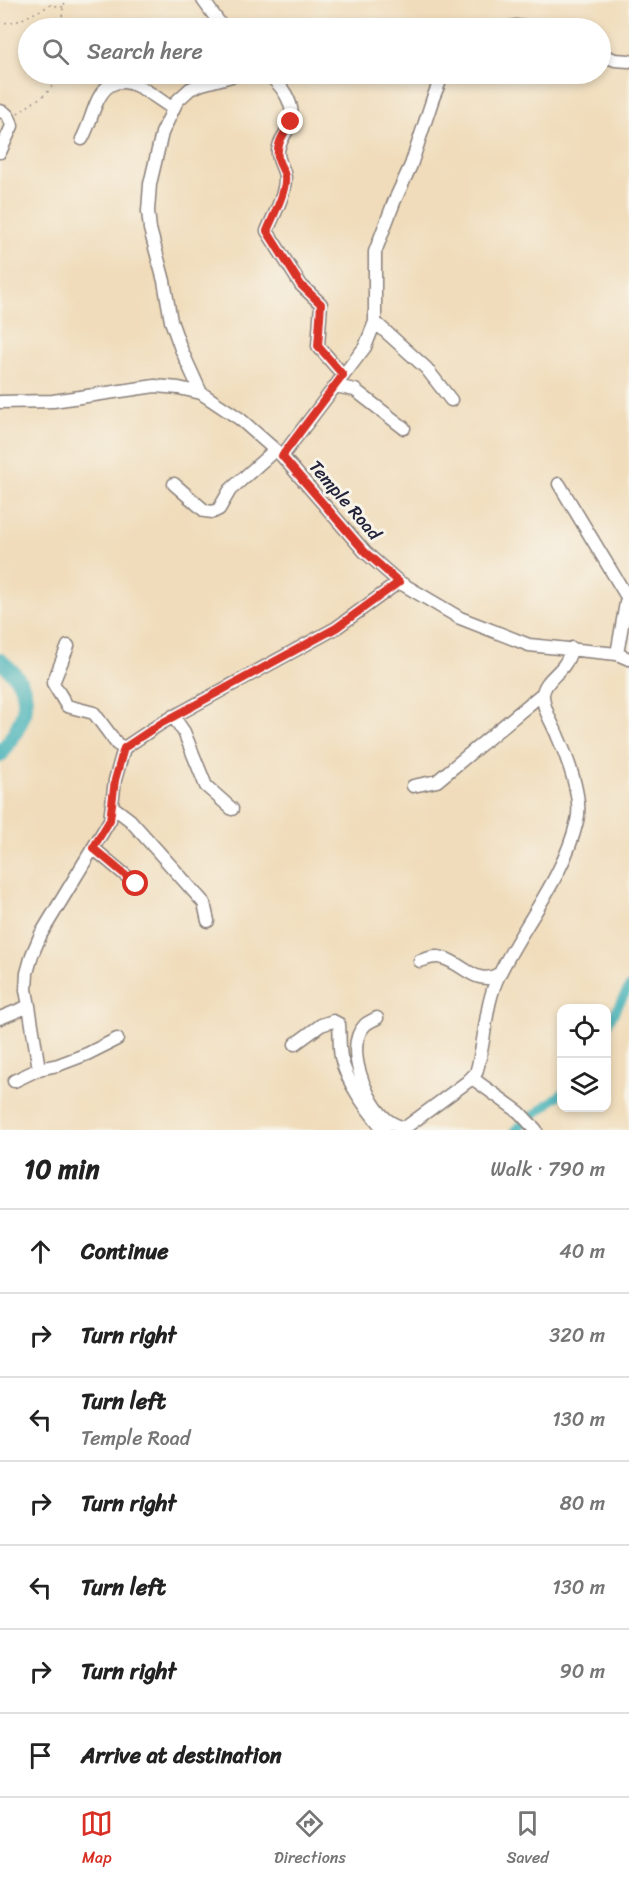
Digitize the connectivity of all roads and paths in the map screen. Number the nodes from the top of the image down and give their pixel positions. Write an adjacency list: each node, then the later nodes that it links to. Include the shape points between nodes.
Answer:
1 (66, 0): 3 (path)
2 (203, 0): 6 (street)
3 (63, 8): 4 (path, via 51,5); 5 (path)
4 (24, 18)
5 (62, 18)
6 (216, 18)
7 (0, 21): 8 (path)
8 (18, 21)
9 (611, 58): 10 (street)
10 (629, 61)
11 (54, 84): 18 (path, via 47,93)
12 (111, 84): 19 (street, via 97,102)
13 (131, 84): 17 (street)
14 (202, 84): 17 (street, via 190,89)
15 (279, 84): 22 (street, via 290,107 291,122 278,148 285,176 280,201 267,231 301,285 321,304 318,346)
16 (439, 84): 21 (street, via 375,252)
17 (172, 108): 24 (street, via 155,159 149,220 171,321)
18 (5, 114): 20 (street, via 12,126)
19 (82, 139)
20 (0, 152)
21 (375, 322): 22 (street, via 364,347); 25 (street, via 426,368)
22 (343, 375): 23 (street)
23 (335, 386): 27 (street, via 355,390); 28 (street)
24 (201, 393): 26 (street, Temple Road, via 155,387 53,401); 28 (street, Temple Road, via 240,419)
25 (451, 400)
26 (0, 402)
27 (404, 428)
28 (279, 453): 29 (street, via 230,490 213,512 205,511); 31 (street, Temple Road, via 365,552)
29 (174, 484)
30 (559, 484): 34 (street, via 627,597)
31 (399, 582): 33 (street, Temple Road, via 460,618 529,645); 37 (street, via 336,628)
32 (68, 645): 38 (street, via 52,683 67,706 93,713)
33 (572, 648): 34 (street, Temple Road); 36 (street)
34 (617, 654): 35 (street, Temple Road)
35 (629, 659)
36 (543, 693): 39 (street, via 437,781); 46 (street, via 545,708 571,770 578,818 558,870)
37 (173, 716): 38 (street); 41 (street, via 184,732 206,786)
38 (124, 748): 40 (street)
39 (412, 786)
40 (112, 807): 42 (street, via 110,820); 44 (street, via 130,820 204,903)
41 (232, 809)
42 (93, 848): 43 (street); 47 (street, via 32,956 27,973)
43 (136, 884)
44 (208, 921)
45 (420, 961): 46 (street, via 442,957 482,979 490,980)
46 (499, 974): 53 (street, via 479,1064)
47 (29, 1006): 48 (street); 52 (street)
48 (0, 1018)
49 (377, 1018): 56 (street, via 365,1024 360,1033 356,1066 380,1114)
50 (117, 1039): 52 (street, via 58,1065)
51 (295, 1044): 57 (street, via 321,1025 333,1021 339,1024 341,1057 351,1082)
52 (39, 1069): 54 (street)
53 (472, 1078): 55 (street); 56 (street)
54 (14, 1081)
55 (530, 1124)
56 (404, 1129)
57 (384, 1130)

